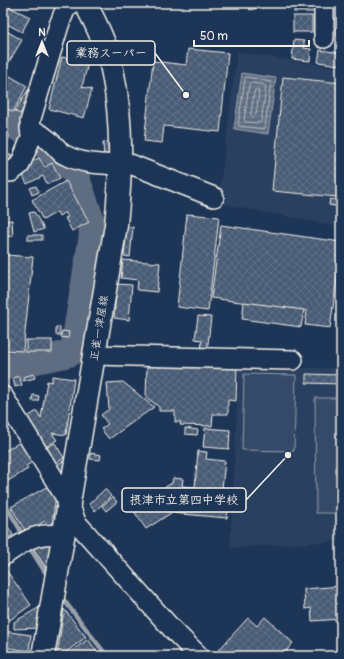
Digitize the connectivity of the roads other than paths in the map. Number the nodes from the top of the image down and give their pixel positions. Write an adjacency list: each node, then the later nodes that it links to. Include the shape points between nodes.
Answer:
1 (71, 3): 5 (street, via 59,25 30,122)
2 (85, 3): 6 (main road, 正雀一津屋線, via 106,50 113,73 117,98)
3 (324, 3): 4 (street)
4 (324, 38)
5 (30, 133): 6 (street, via 35,130 64,155 82,161 104,164); 7 (street, via 20,165 11,172)
6 (120, 162): 8 (street); 9 (main road, 正雀一津屋線, via 116,225)
7 (3, 172)
8 (214, 197)
9 (94, 356): 10 (street); 12 (main road, 正雀一津屋線)
10 (293, 360)
11 (3, 396): 12 (street)
12 (69, 503): 13 (main road, 正雀一津屋線); 16 (street, via 76,522)
13 (64, 535): 14 (street, via 40,534); 15 (main road, 正雀一津屋線)
14 (3, 556)
15 (43, 656)
16 (199, 656)

